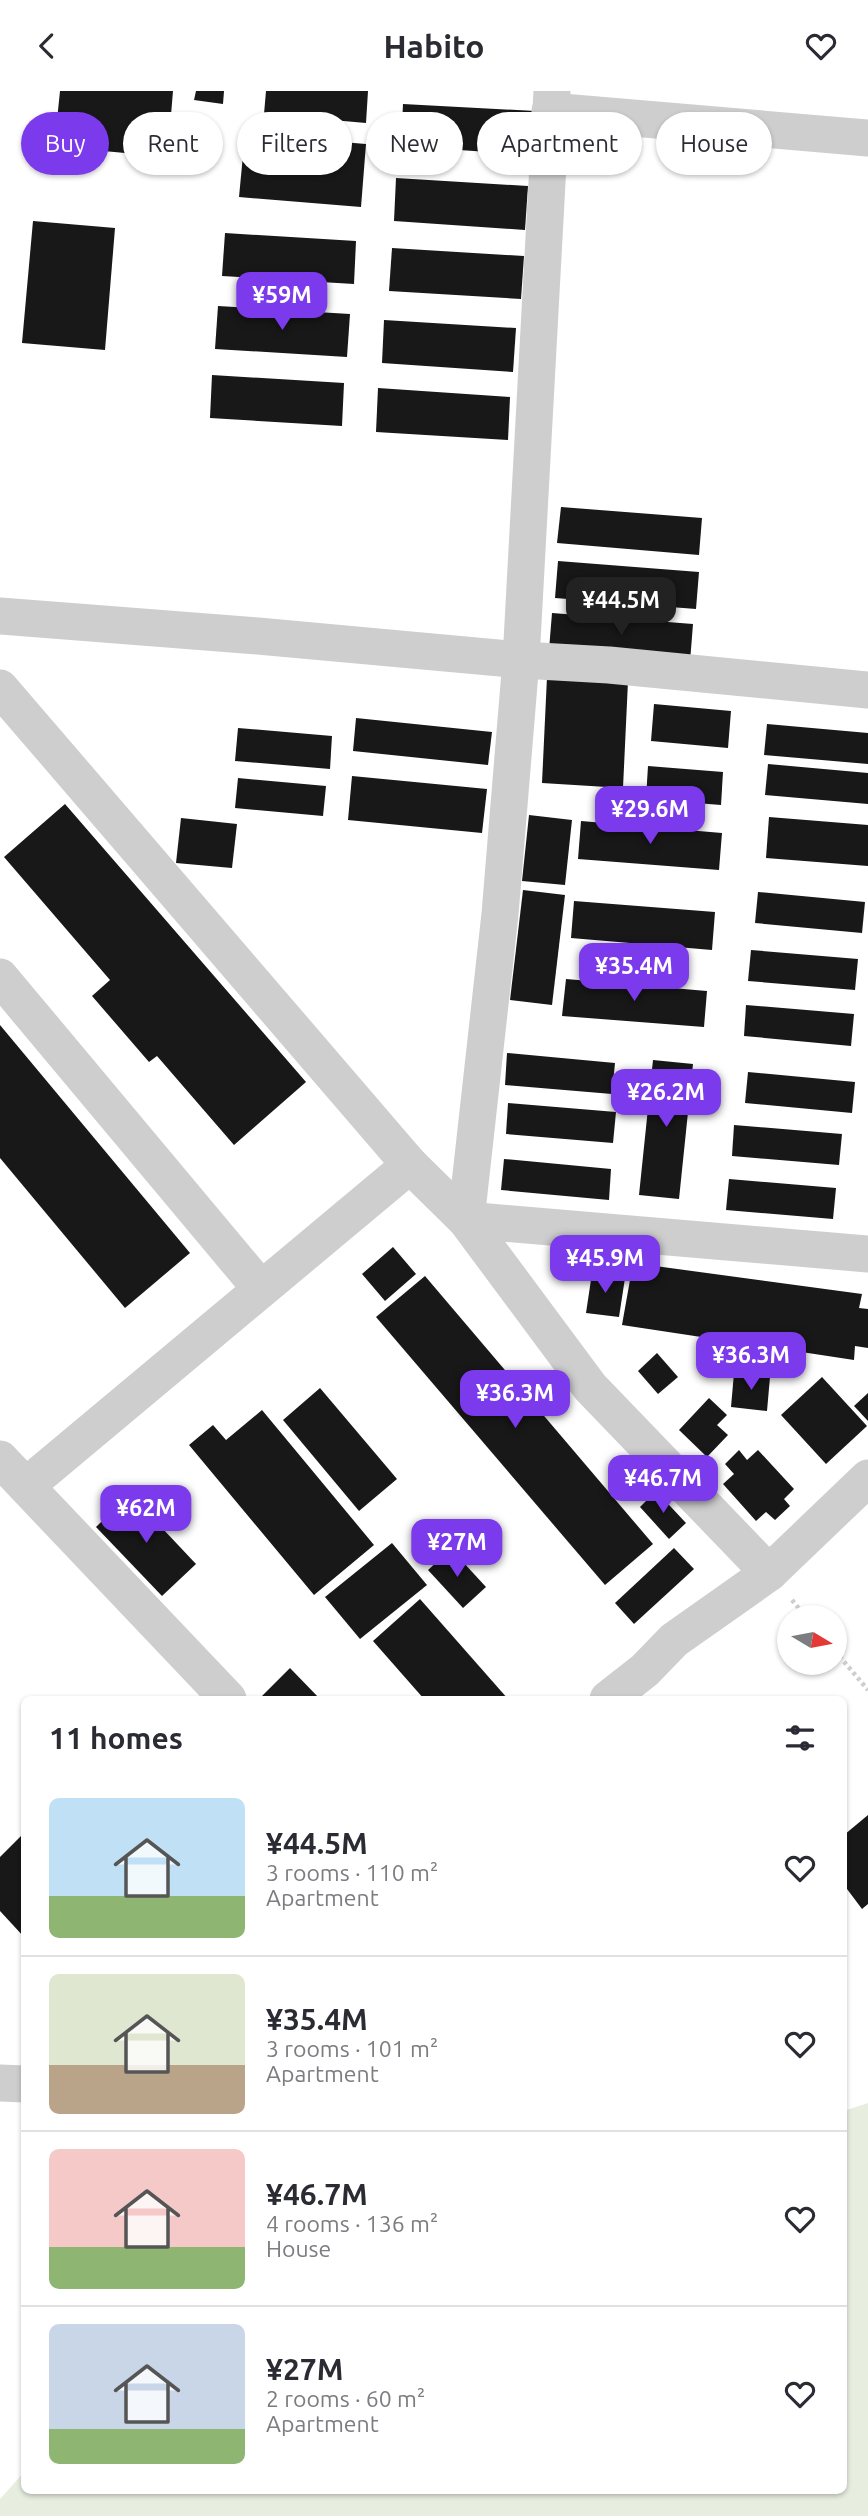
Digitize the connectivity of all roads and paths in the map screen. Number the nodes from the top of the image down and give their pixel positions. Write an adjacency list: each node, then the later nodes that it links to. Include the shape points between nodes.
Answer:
1 (551, 101): 2 (street); 4 (street)
2 (868, 138)
3 (0, 616): 4 (street)
4 (521, 660): 6 (street); 9 (street, via 500,914)
5 (0, 688): 8 (street)
6 (868, 690)
7 (0, 977): 11 (street)
8 (410, 1165): 9 (street); 11 (street)
9 (466, 1220): 10 (street); 15 (street, via 590,1387)
10 (868, 1254)
11 (261, 1289): 14 (street)
12 (0, 1459): 14 (street)
13 (868, 1478): 15 (street)
14 (26, 1486): 18 (street)
15 (769, 1573): 19 (street, via 674,1640)
16 (847, 1665): 17 (path)
17 (868, 1690)
18 (225, 1696)
19 (612, 1696)
20 (0, 2083): 21 (street)
21 (21, 2084)

